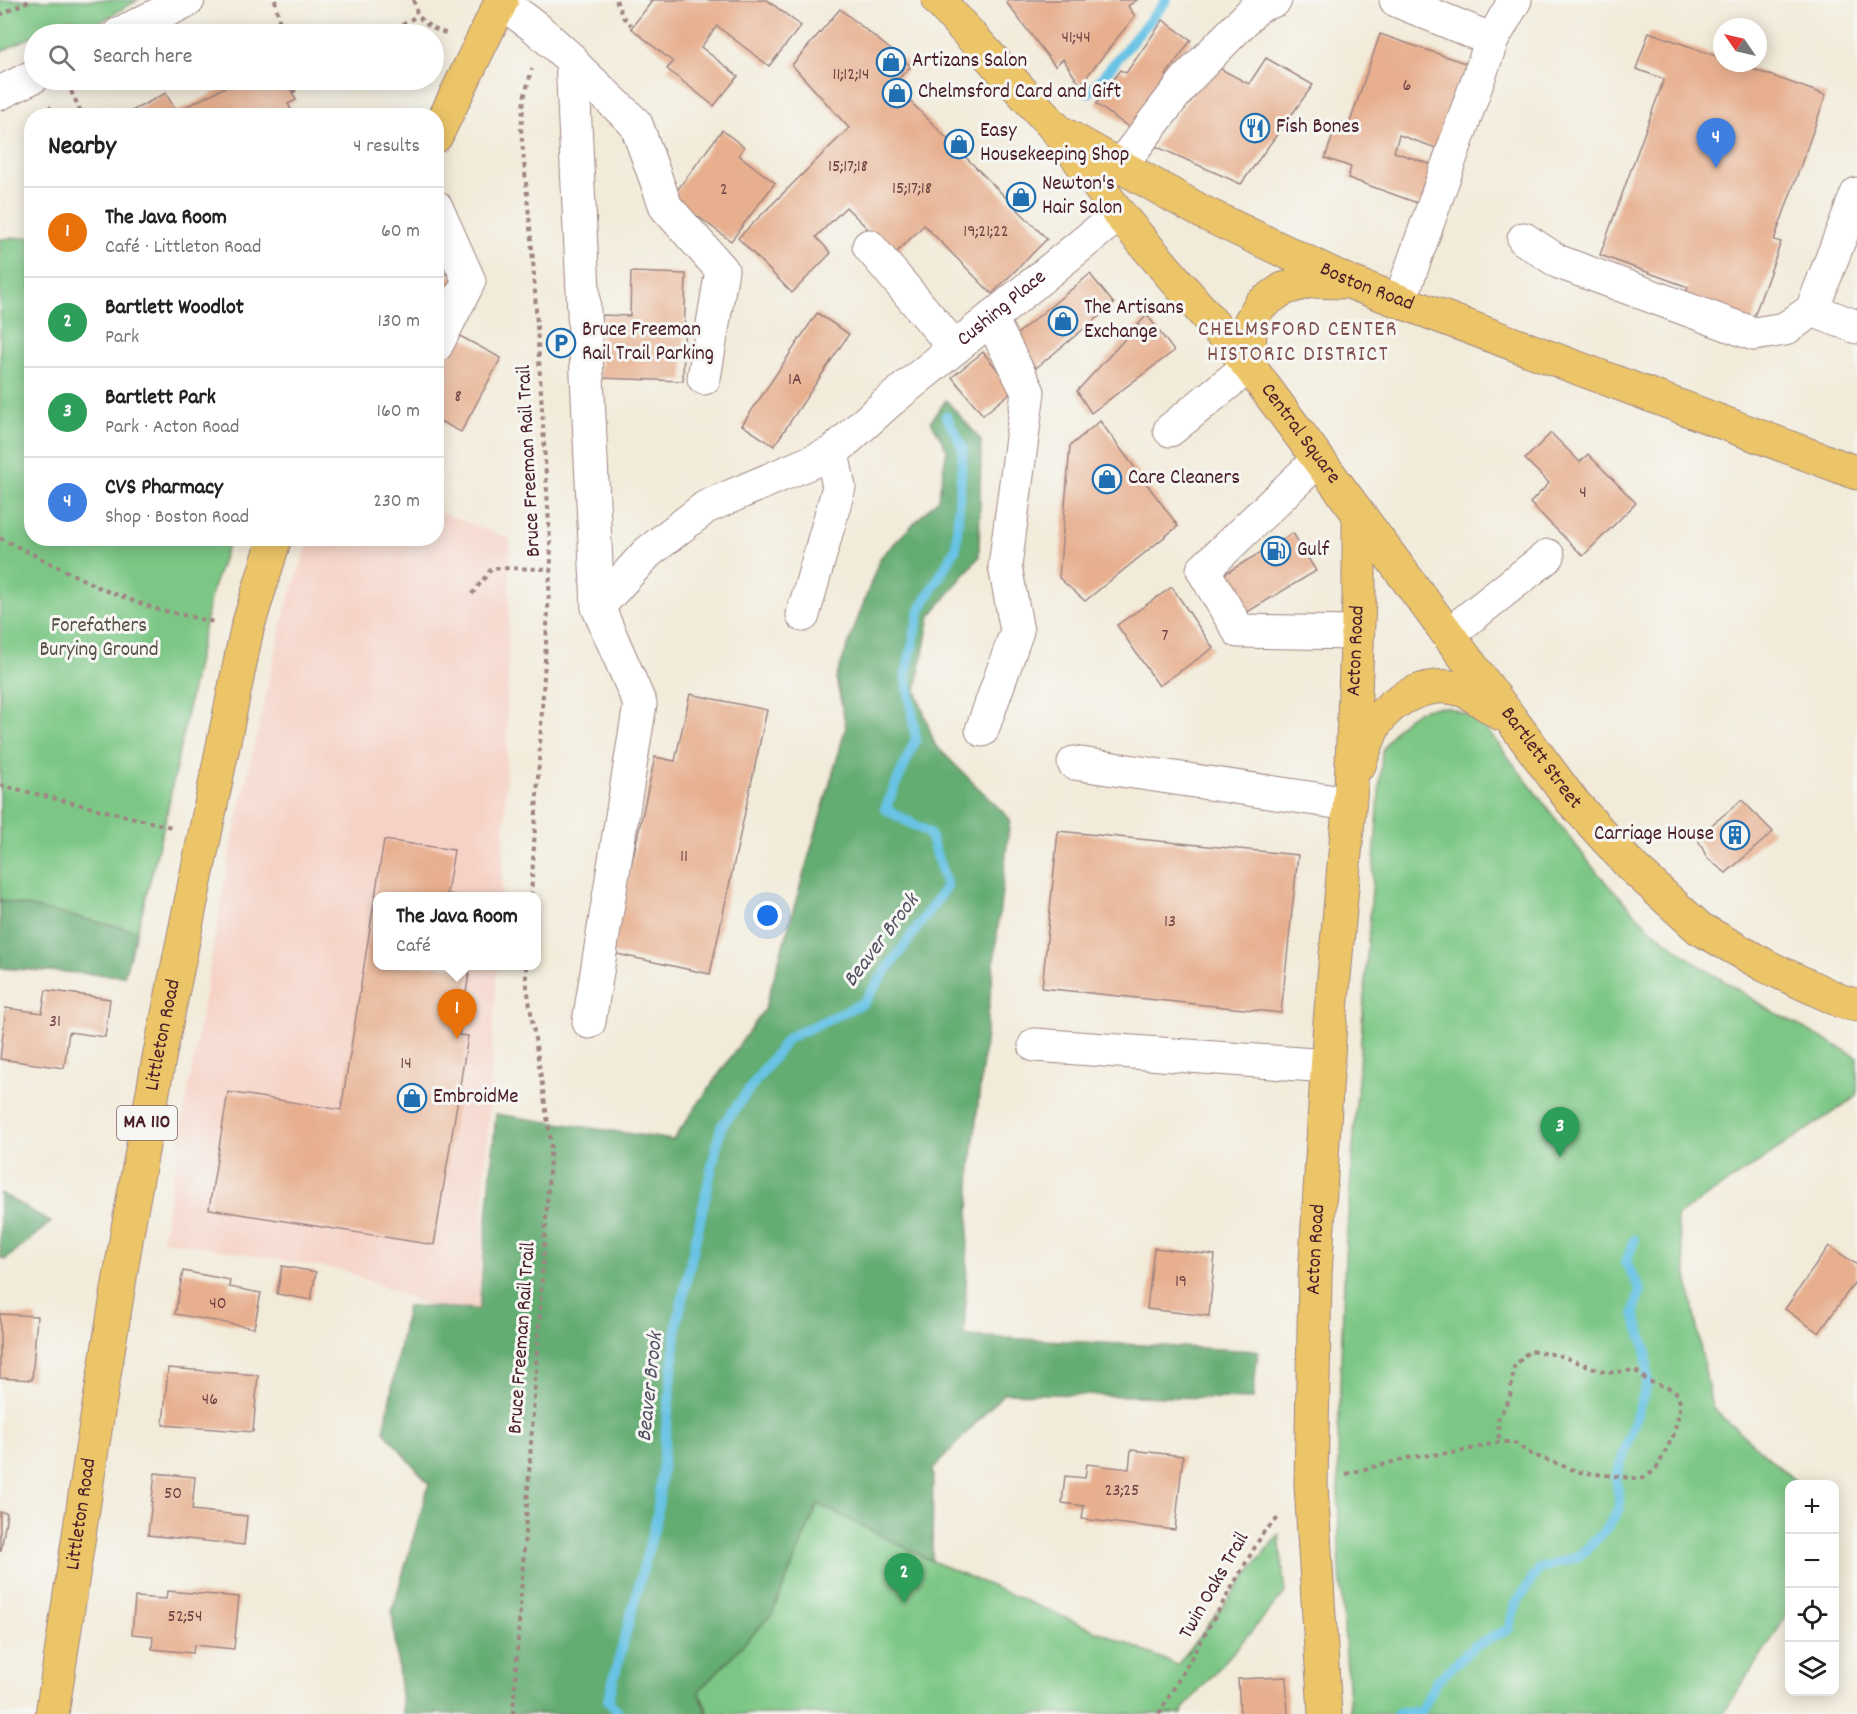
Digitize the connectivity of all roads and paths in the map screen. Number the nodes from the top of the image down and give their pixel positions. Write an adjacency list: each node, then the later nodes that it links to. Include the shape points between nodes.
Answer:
1 (31, 0): 11 (path)
2 (275, 0): 14 (path)
3 (414, 0): 12 (path)
4 (616, 0): 17 (path)
5 (1275, 0): 31 (street, via 1258,6 1186,80)
6 (1396, 0): 21 (street)
7 (1515, 0): 21 (street)
8 (502, 1): 18 (street); 29 (main road)
9 (938, 1): 30 (main road, Boston Road)
10 (185, 2): 13 (street)
11 (0, 15)
12 (417, 16): 15 (path); 16 (path)
13 (140, 24)
14 (281, 24)
15 (404, 24)
16 (427, 24)
17 (631, 25)
18 (534, 26): 22 (street); 54 (path, Bruce Freeman Rail Trail, via 531,77 521,129 533,260)
19 (444, 31): 20 (path)
20 (454, 35)
21 (1492, 40): 38 (street)
22 (572, 63): 45 (street, via 636,124 666,207 722,270); 56 (street)
23 (24, 81): 27 (street)
24 (296, 90): 26 (path)
25 (71, 91): 28 (path)
26 (292, 92)
27 (0, 93)
28 (79, 108)
29 (444, 120)
30 (1058, 131): 31 (main road, Boston Road); 33 (main road, Central Square)
31 (1120, 166): 37 (main road, Boston Road, via 1204,213)
32 (1857, 194): 39 (street)
33 (1119, 214): 40 (street, Cushing Place); 44 (main road, Central Square)
34 (444, 230): 42 (street, via 469,281)
35 (1524, 239): 39 (street, via 1559,262 1754,334 1785,329)
36 (869, 246): 43 (street)
37 (1349, 282): 38 (main road, Boston Road); 44 (main road, via 1311,281 1283,289 1260,305 1250,322)
38 (1400, 301): 49 (main road, Boston Road)
39 (1812, 310): 41 (street)
40 (991, 319): 43 (street, Cushing Place); 62 (street, via 1028,392 1005,566 1017,631)
41 (1857, 327)
42 (444, 330)
43 (955, 348): 47 (street, Cushing Place)
44 (1249, 366): 46 (street); 48 (main road, Central Square)
45 (704, 378)
46 (1170, 430)
47 (832, 453): 56 (street, Cushing Place, via 706,507 647,553); 57 (street, via 839,487)
48 (1318, 460): 50 (main road, Central Square); 59 (street, via 1203,570 1239,631)
49 (1857, 473)
50 (1359, 515): 59 (main road, Acton Road); 60 (main road, Bartlett Street)
51 (0, 538): 58 (path, via 104,590 156,609)
52 (273, 546): 58 (main road, Littleton Road / MA 110)
53 (1548, 556): 60 (street)
54 (550, 569): 55 (path, via 492,568); 67 (path, Bruce Freeman Rail Trail)
55 (472, 594)
56 (598, 607): 70 (street, via 640,704)
57 (803, 615)
58 (247, 629): 66 (main road, Littleton Road / MA 110)
59 (1358, 633): 65 (main road, Acton Road)
60 (1449, 634): 61 (main road, Bartlett Street)
61 (1517, 724): 65 (main road, Acton Road, via 1465,692 1449,687 1415,691 1384,714 1375,726); 69 (main road, Bartlett Street, via 1571,800 1630,865 1699,928 1766,966)
62 (982, 730)
63 (1074, 763): 65 (street)
64 (0, 784): 66 (path)
65 (1350, 795): 72 (main road, Acton Road)
66 (204, 834): 75 (main road, Littleton Road / MA 110, via 131,1211)
67 (531, 892)
68 (526, 970): 76 (path, Bruce Freeman Rail Trail, via 551,1143)
69 (1852, 1007)
70 (589, 1022)
71 (1035, 1045): 72 (street)
72 (1328, 1066): 74 (main road, Acton Road, via 1315,1276)
73 (1499, 1442): 73 (path, via 1513,1442 1531,1454 1579,1472 1641,1479 1656,1470 1674,1434 1681,1404 1675,1390 1648,1382 1635,1370 1607,1373 1558,1355 1529,1351 1514,1367 1510,1396 1497,1420); 74 (path, via 1412,1457)
74 (1311, 1485): 77 (path, Twin Oaks Trail, via 1263,1533); 78 (main road, Acton Road)
75 (52, 1714)
76 (513, 1714)
77 (1159, 1714)
78 (1325, 1714)

